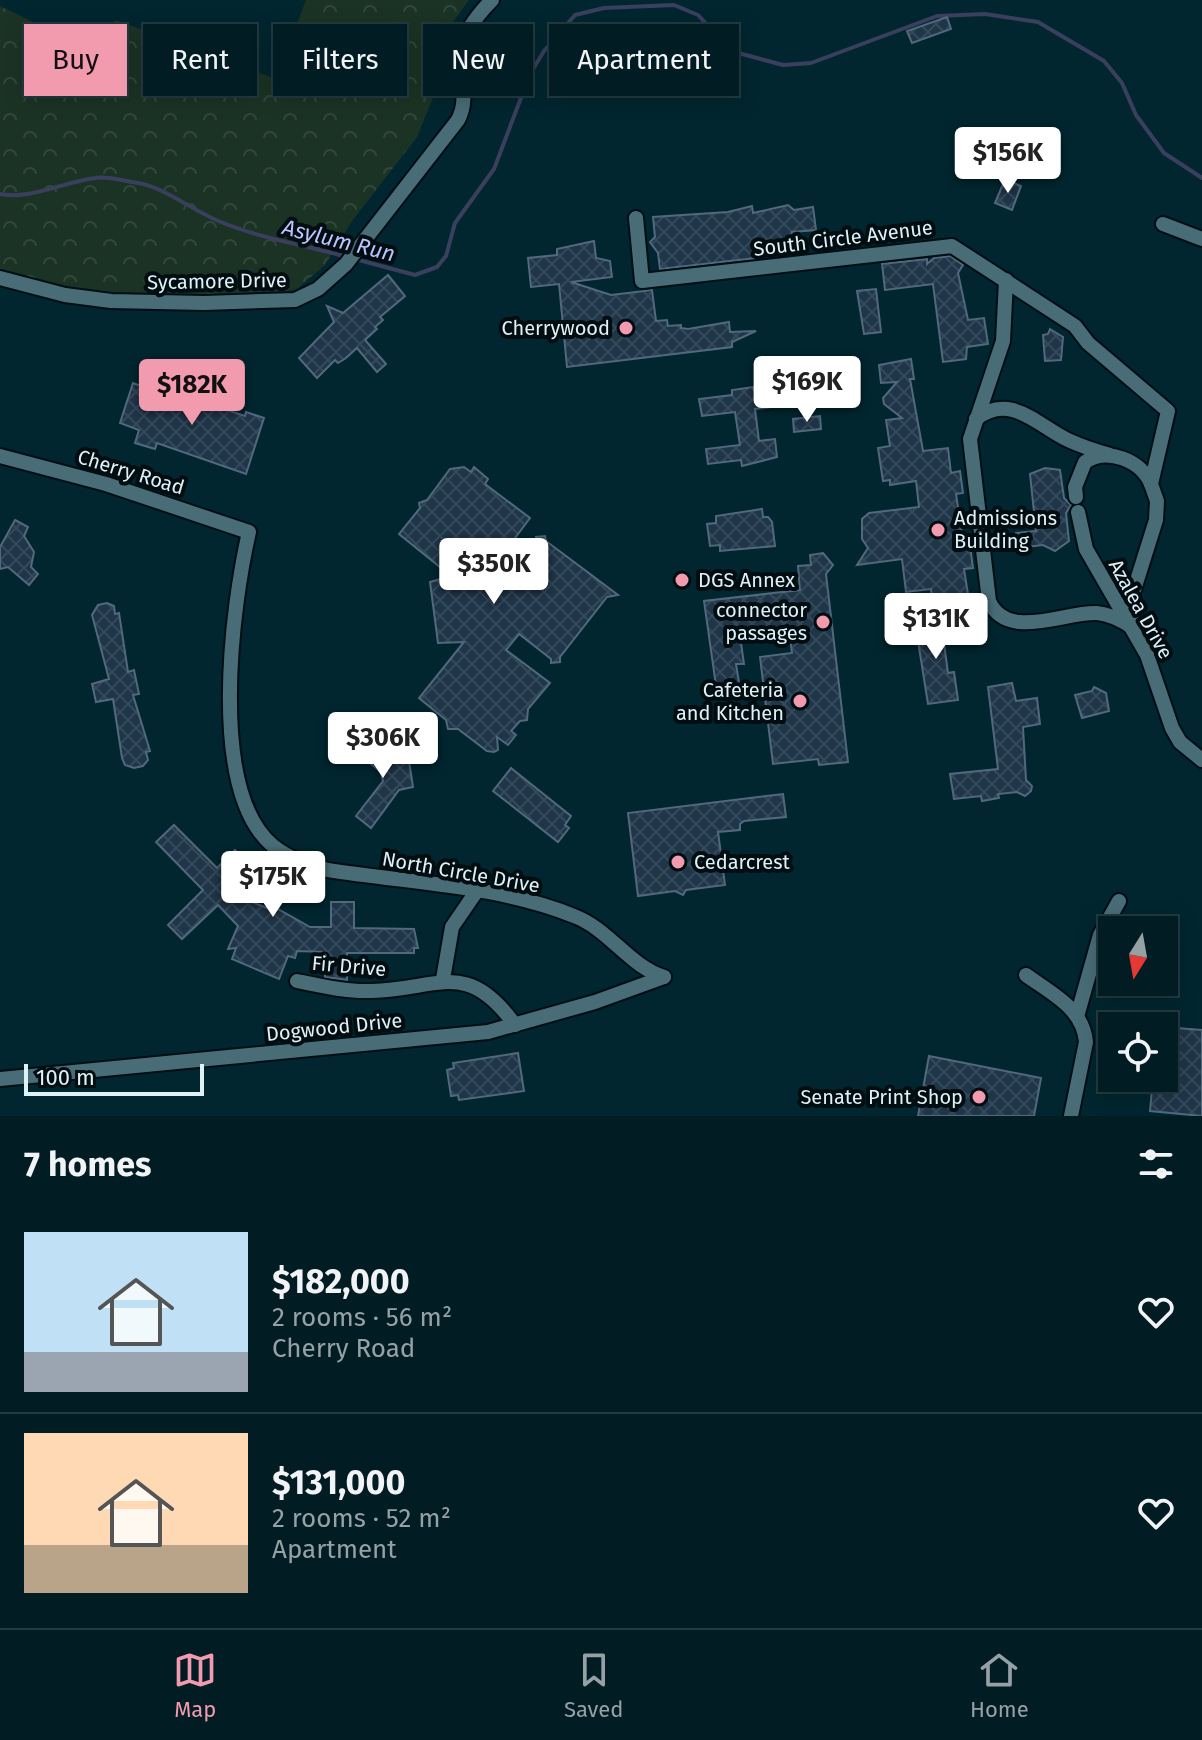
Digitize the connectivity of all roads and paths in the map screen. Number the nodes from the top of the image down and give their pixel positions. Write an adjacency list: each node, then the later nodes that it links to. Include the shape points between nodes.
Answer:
1 (492, 0): 5 (street, Sycamore Drive, via 466,36 460,60 464,106 458,120 350,258 307,295 250,303 96,300)
2 (636, 218): 6 (street, South Circle Avenue, via 642,281 940,244 966,252)
3 (1163, 224): 4 (street)
4 (1202, 239)
5 (0, 278)
6 (1006, 280): 7 (street, via 1003,341); 10 (street, South Circle Avenue, via 1075,326 1168,411)
7 (976, 419): 8 (street, via 990,409 1017,410 1067,439); 12 (street, via 970,448 991,607 1023,623 1096,613)
8 (1110, 455): 10 (street, via 1140,468); 12 (street, Azalea Drive, via 1085,462 1075,487 1077,504 1090,558)
9 (0, 456): 11 (street, Cherry Road, via 106,484)
10 (1151, 484): 12 (street, South Circle Avenue, via 1156,520 1133,593)
11 (249, 532): 14 (street, North Circle Drive, via 232,618 230,678 241,790 259,830 273,846 305,864)
12 (1132, 627): 13 (street, Azalea Drive, via 1172,728)
13 (1202, 760)
14 (476, 892): 17 (street, North Circle Drive, via 577,917 651,973); 18 (street, via 452,927)
15 (1119, 901): 20 (street, via 1100,935)
16 (1026, 975): 20 (street)
17 (664, 977): 21 (street, Dogwood Drive)
18 (443, 979): 19 (street, Fir Drive, via 420,987 368,991); 21 (street, via 496,998)
19 (297, 981)
20 (1078, 1013): 23 (street, via 1086,1042)
21 (515, 1025): 22 (street, Dogwood Drive, via 488,1032)
22 (0, 1079)
23 (1071, 1116)

